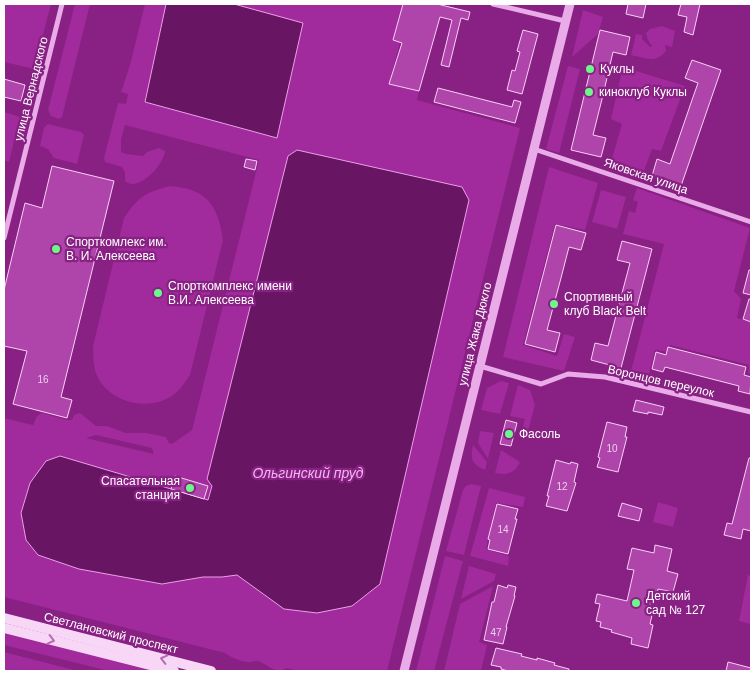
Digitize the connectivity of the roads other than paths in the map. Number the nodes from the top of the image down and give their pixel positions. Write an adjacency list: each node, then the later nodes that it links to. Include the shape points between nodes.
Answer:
1 (62, 4): 7 (street, улица Вернадского)
2 (493, 4): 4 (street)
3 (570, 4): 4 (street, улица Жака Дюкло)
4 (565, 21): 5 (street, улица Жака Дюкло)
5 (534, 149): 6 (street, Яковская улица); 8 (street, улица Жака Дюкло)
6 (751, 222)
7 (4, 238)
8 (480, 366): 9 (street, Воронцов переулок, via 540,384 568,374 605,377); 14 (street, улица Жака Дюкло)
9 (751, 412)
10 (4, 618): 13 (main road, Светлановский проспект, one-way to 10)
11 (4, 628): 12 (main road, Светлановский проспект, one-way to 12)
12 (174, 671)
13 (211, 671)
14 (404, 671)

